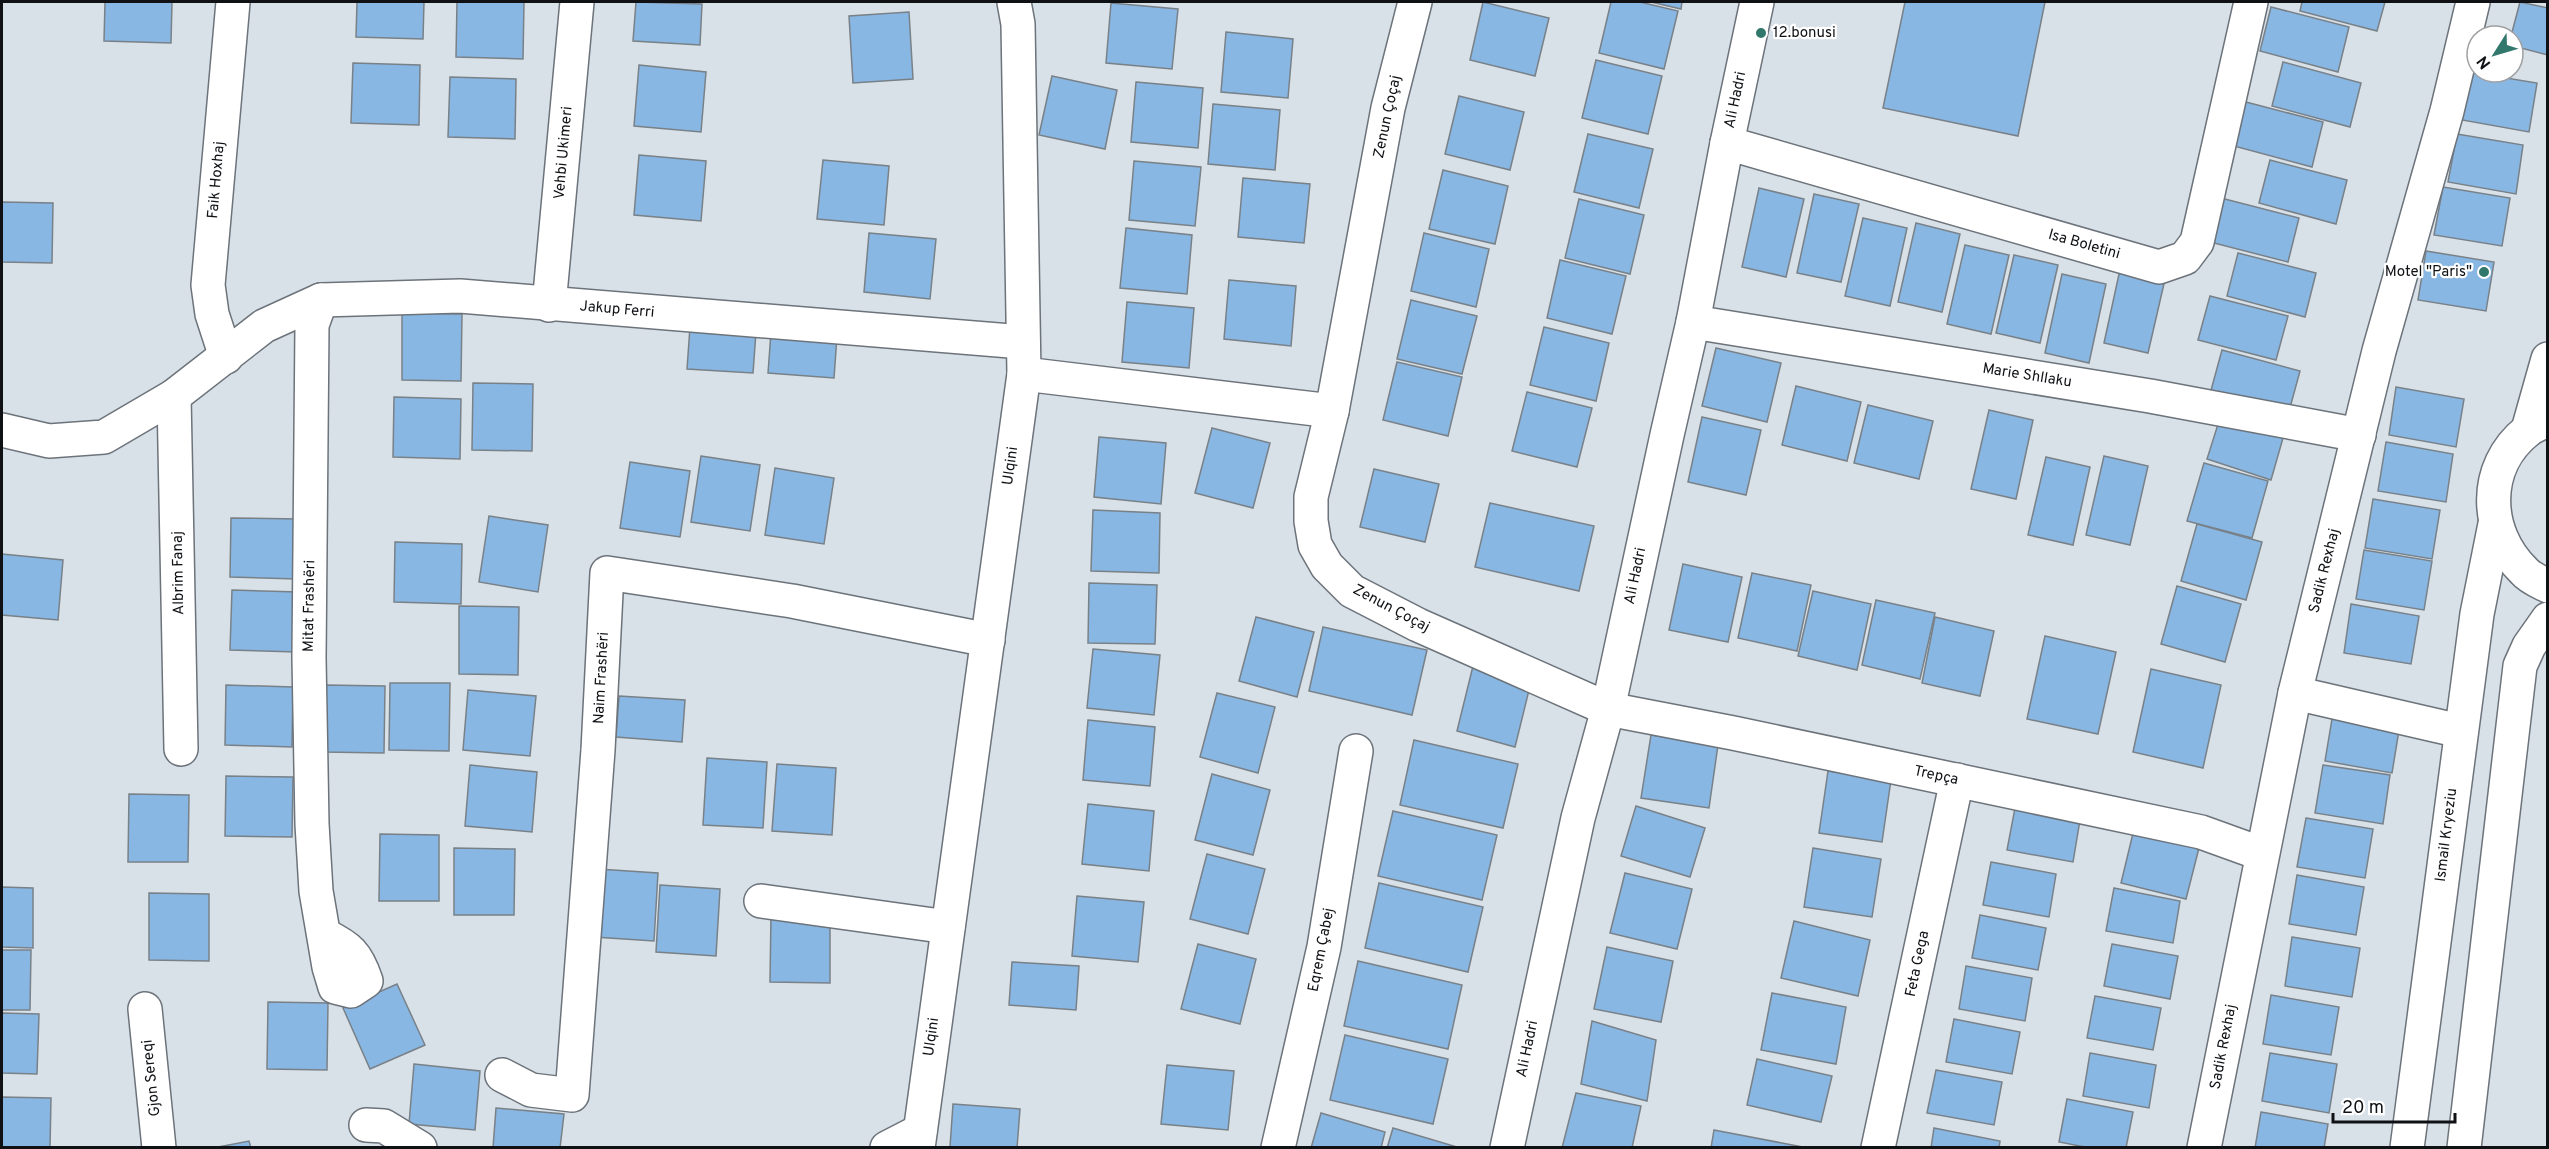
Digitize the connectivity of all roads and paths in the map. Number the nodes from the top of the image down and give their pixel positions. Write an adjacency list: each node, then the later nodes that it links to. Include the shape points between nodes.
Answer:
1 (233, 2): 12 (street, Faik Hoxhaj, via 208,285 212,314)
2 (577, 2): 10 (street, Vehbi Ukimeri)
3 (1014, 2): 13 (street, Ulqini, via 1018,24)
4 (1415, 2): 16 (street, Zenun Çoçaj, via 1388,108)
5 (1756, 2): 8 (street, Ali Hadri)
6 (2251, 2): 8 (street, Isa Boletini, via 2197,242 2185,258 2159,267)
7 (2473, 2): 19 (street, Sadik Rexhaj)
8 (1727, 143): 11 (street, Ali Hadri)
9 (321, 300): 10 (street, Jakup Ferri, via 460,296); 12 (street, Jakup Ferri, via 264,326); 32 (street, Mitat Frashëri, via 312,326 309,658 312,824 316,891)
10 (549, 304): 13 (street, Jakup Ferri)
11 (1693, 322): 19 (street, Marie Shllaku, via 2150,396); 25 (street, Ali Hadri)
12 (226, 357): 15 (street)
13 (1024, 358): 16 (street); 23 (street, Ulqini)
14 (2547, 359): 17 (street)
15 (174, 396): 18 (street, via 104,437 49,441); 27 (street, Albrim Fanaj)
16 (1332, 411): 25 (street, Zenun Çoçaj, via 1311,497 1315,545 1328,566 1352,591 1418,625)
17 (2538, 425): 20 (street, via 2510,449 2497,472 2492,498)
18 (2, 430)
19 (2359, 435): 24 (street, Sadik Rexhaj)
20 (2495, 524): 21 (street, via 2506,551 2525,573); 26 (street, Ismail Kryeziu)
21 (2547, 586)
22 (2547, 619): 46 (street, via 2520,666)
23 (988, 640): 33 (street, Ulqini); 35 (street, Naim Frashëri, via 792,601 608,573 572,1095 531,1090)
24 (2295, 693): 26 (street); 30 (street, Sadik Rexhaj)
25 (1608, 709): 29 (street, Trepça); 42 (street, Ali Hadri, via 1578,818)
26 (2460, 731): 45 (street, Ismail Kryeziu)
27 (181, 749)
28 (1356, 751): 41 (street, Eqrem Çabej, via 1324,947)
29 (1957, 780): 30 (street, Trepça, via 2201,832); 43 (street, Feta Gega)
30 (2262, 854): 44 (street, Sadik Rexhaj)
31 (761, 901): 33 (street)
32 (323, 924)
33 (948, 927): 37 (street, Ulqini)
34 (145, 1009): 38 (street, Gjon Sereqi)
35 (502, 1076)
36 (366, 1125): 39 (street, via 384,1126)
37 (919, 1139): 40 (street)
38 (159, 1148)
39 (420, 1148)
40 (887, 1148)
41 (1278, 1148)
42 (1507, 1148)
43 (1878, 1148)
44 (2204, 1148)
45 (2407, 1148)
46 (2464, 1148)

